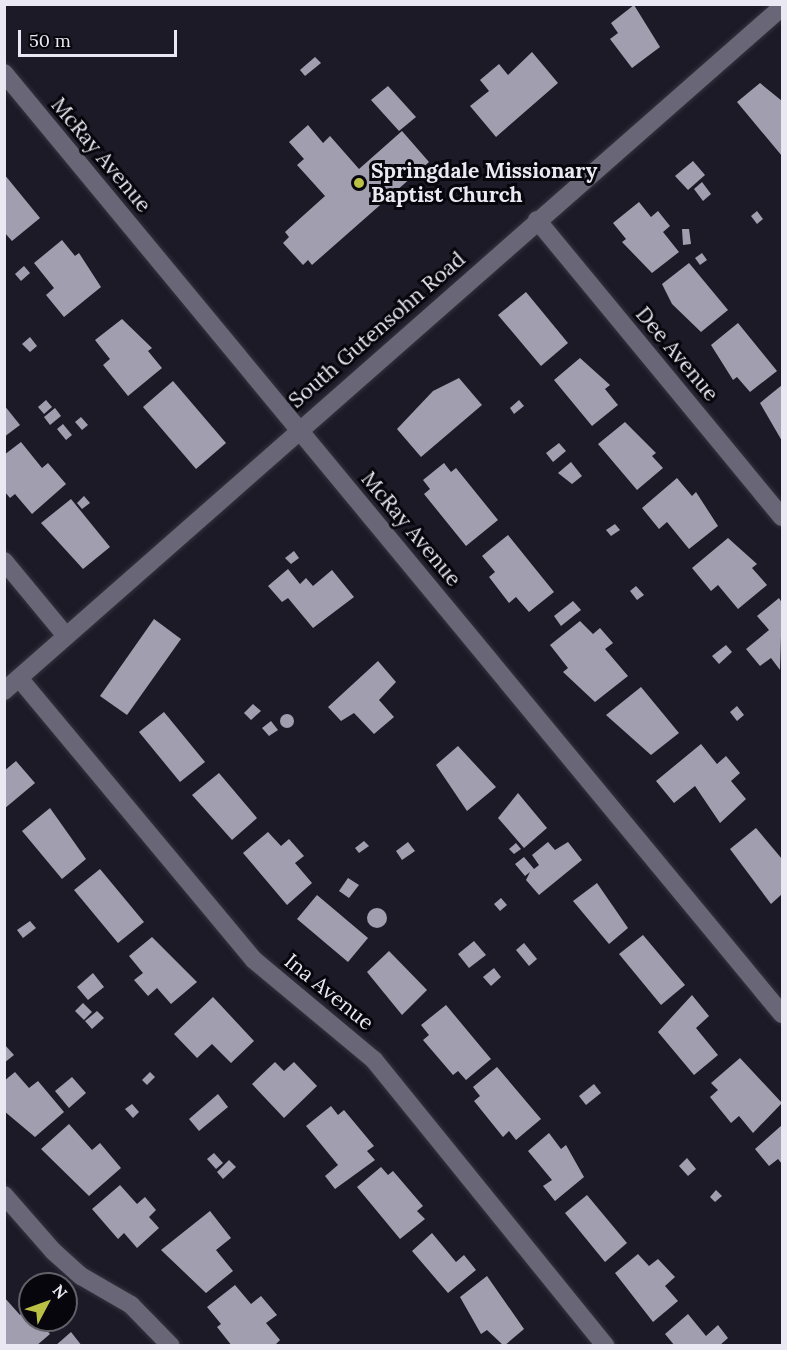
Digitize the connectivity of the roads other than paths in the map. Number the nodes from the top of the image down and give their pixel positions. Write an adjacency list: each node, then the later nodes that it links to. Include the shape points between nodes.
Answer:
1 (782, 9): 3 (street, South Gutensohn Road)
2 (4, 73): 4 (street, McRay Avenue)
3 (537, 220): 4 (street, South Gutensohn Road); 5 (street, Dee Avenue)
4 (298, 429): 7 (street, South Gutensohn Road); 10 (street, McRay Avenue)
5 (783, 517)
6 (4, 561): 7 (street)
7 (66, 636): 8 (street, South Gutensohn Road)
8 (19, 678): 9 (street, South Gutensohn Road); 13 (street, Ina Avenue, via 239,944 374,1060)
9 (4, 691)
10 (783, 1014)
11 (4, 1195): 12 (street, via 60,1257 131,1305)
12 (171, 1346)
13 (606, 1346)

